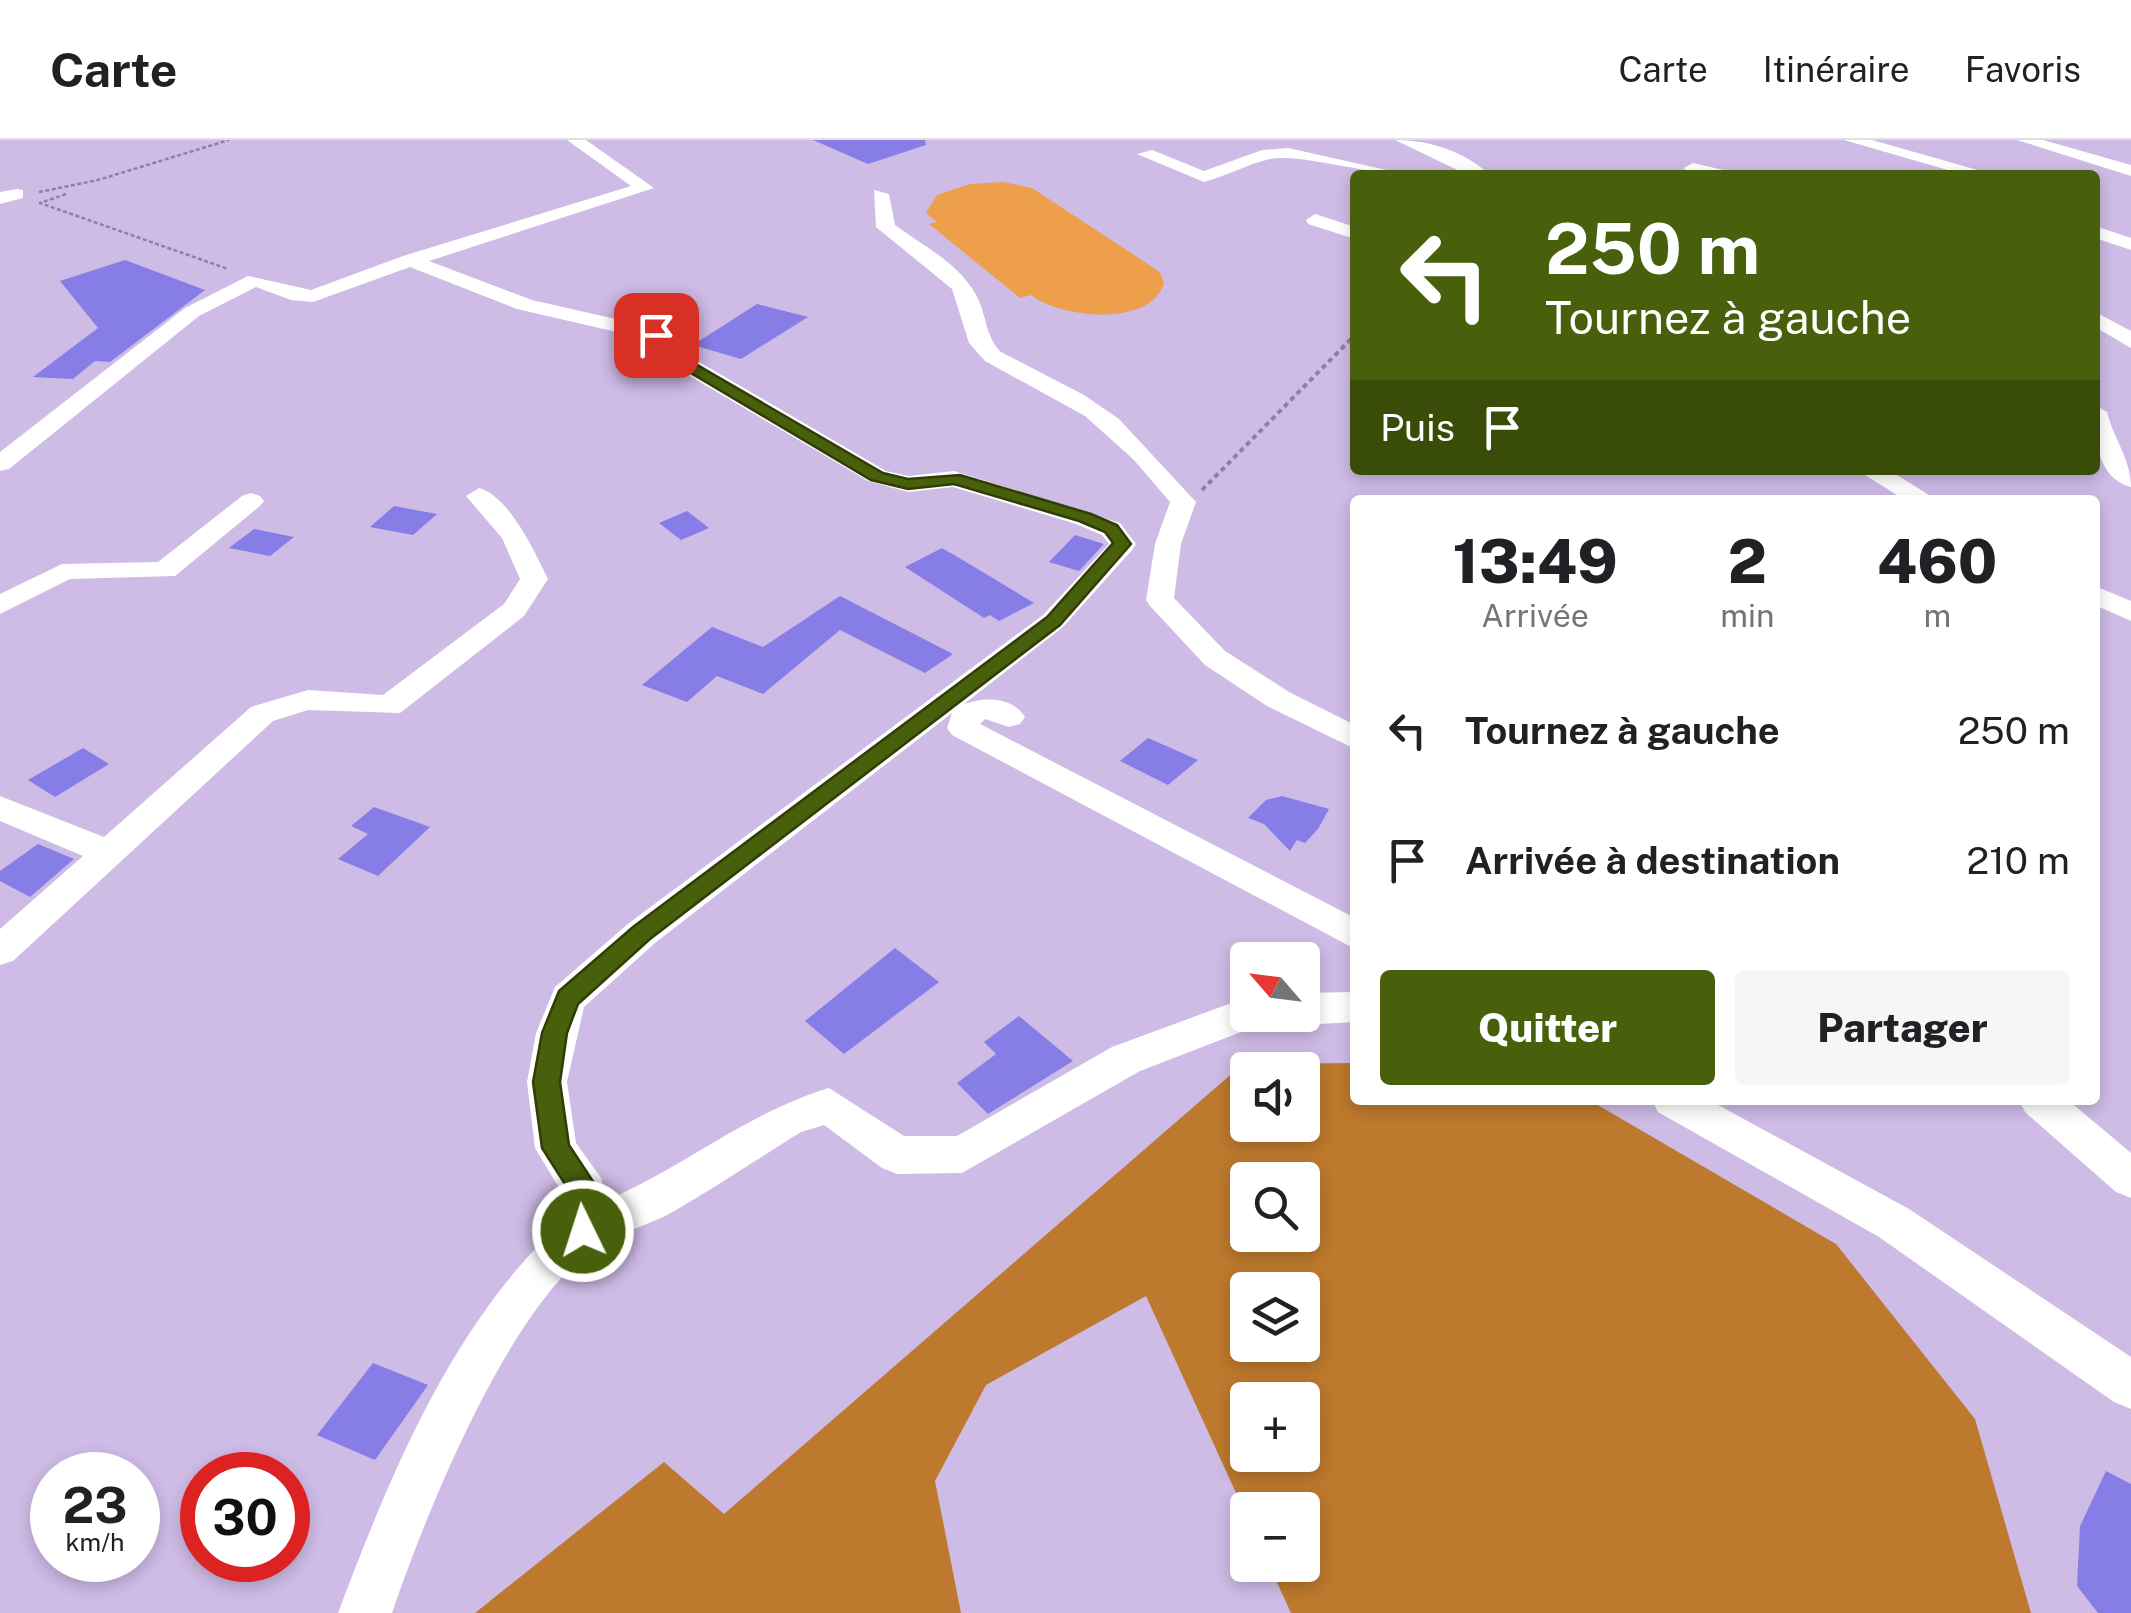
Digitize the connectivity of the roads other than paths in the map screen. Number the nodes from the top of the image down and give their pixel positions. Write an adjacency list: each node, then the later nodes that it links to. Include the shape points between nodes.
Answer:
1 (575, 140): 18 (street, via 645,188)
2 (1403, 140): 10 (street)
3 (1852, 140): 12 (street)
4 (2025, 140): 7 (street)
5 (2062, 140): 7 (street)
6 (1146, 154): 9 (street, via 1204,177 1288,153)
7 (2128, 167)
8 (1693, 168): 11 (street)
9 (1375, 170)
10 (1472, 170)
11 (1701, 170)
12 (1988, 170)
13 (880, 194): 32 (street, via 886,226 967,296 981,345 1018,377 1090,411 1193,496 1168,544 1160,600 1215,658)
14 (1316, 220): 15 (street)
15 (1350, 232)
16 (2100, 234): 17 (street)
17 (2131, 244)
18 (410, 260): 22 (street, via 314,296 255,280 192,312); 43 (street, via 514,301 607,318 656,335 662,350 877,476 908,484 954,478 1085,518 1111,529 1123,544 1054,621 642,933 568,998 546,1082 556,1148 586,1192)
19 (2100, 321): 20 (street)
20 (2131, 341)
21 (2100, 433): 24 (street)
22 (0, 464)
23 (1879, 475): 25 (street)
24 (2131, 479)
25 (1915, 495)
26 (479, 496): 34 (street, via 514,536 534,579 514,610 389,706 284,702 262,714)
27 (251, 501): 29 (street, via 165,570 62,572)
28 (2100, 596): 30 (street)
29 (0, 605)
30 (2131, 612)
31 (1009, 716): 35 (street, via 986,707 968,714 963,728)
32 (1350, 735)
33 (0, 808): 34 (street)
34 (110, 853): 36 (street)
35 (1350, 932)
36 (0, 951)
37 (1350, 1007): 38 (street)
38 (1320, 1008)
39 (1230, 1020): 43 (street, via 1126,1059 962,1154 897,1156 829,1106 789,1118 652,1202)
40 (1681, 1105): 44 (street, via 1894,1223)
41 (2045, 1105): 42 (street)
42 (2131, 1179)
43 (583, 1231): 45 (street, via 520,1294 395,1528)
44 (2131, 1385)
45 (365, 1613)

